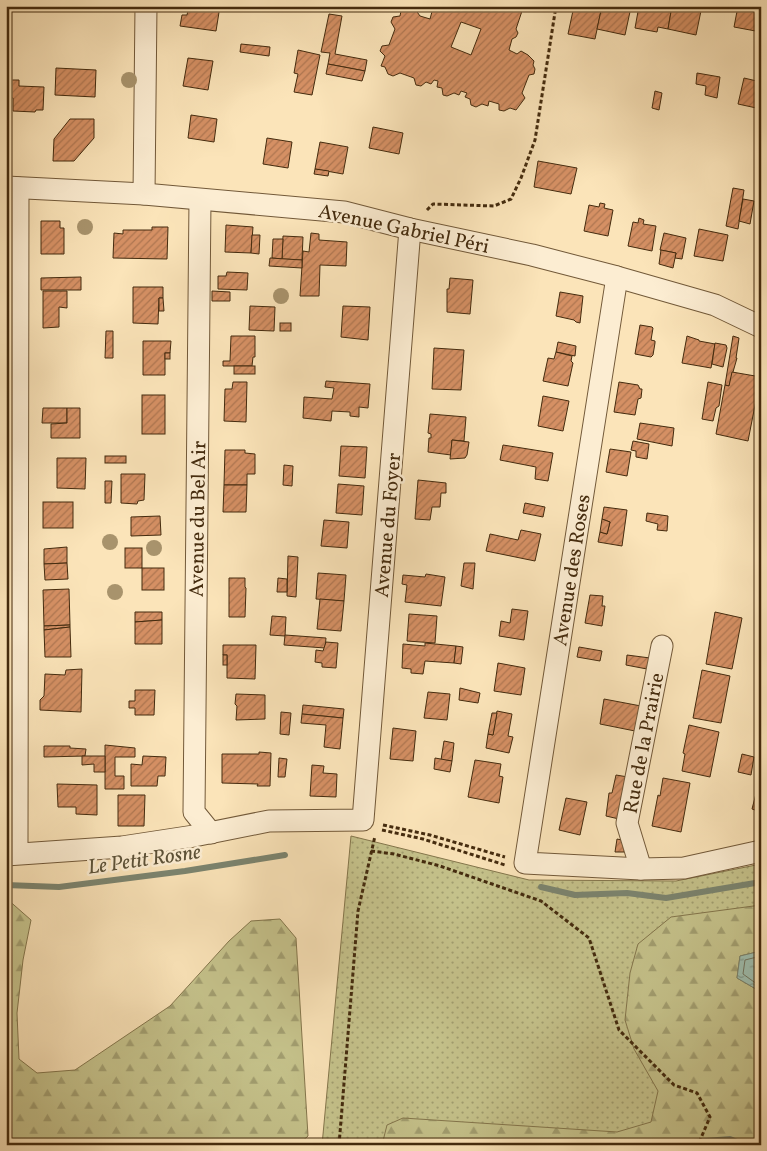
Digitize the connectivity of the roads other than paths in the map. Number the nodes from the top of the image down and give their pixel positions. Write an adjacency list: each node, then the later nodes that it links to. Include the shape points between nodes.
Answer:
1 (146, 6): 3 (street)
2 (12, 187): 3 (street, Avenue Gabriel Péri); 11 (street, via 17,846)
3 (144, 194): 4 (street, Avenue Gabriel Péri)
4 (200, 200): 5 (street, Avenue Gabriel Péri, via 344,212); 9 (street, Avenue du Bel Air, via 194,812)
5 (410, 229): 6 (street, Avenue Gabriel Péri); 9 (street, Avenue du Foyer, via 370,822 269,821)
6 (617, 277): 7 (street, Avenue Gabriel Péri, via 715,305); 12 (street, Avenue des Roses, via 525,863)
7 (761, 327)
8 (662, 646): 12 (street, Rue de la Prairie, via 627,822)
9 (211, 833): 11 (street, via 122,847)
10 (761, 851): 12 (street, via 684,868)
11 (7, 855)
12 (641, 869)

